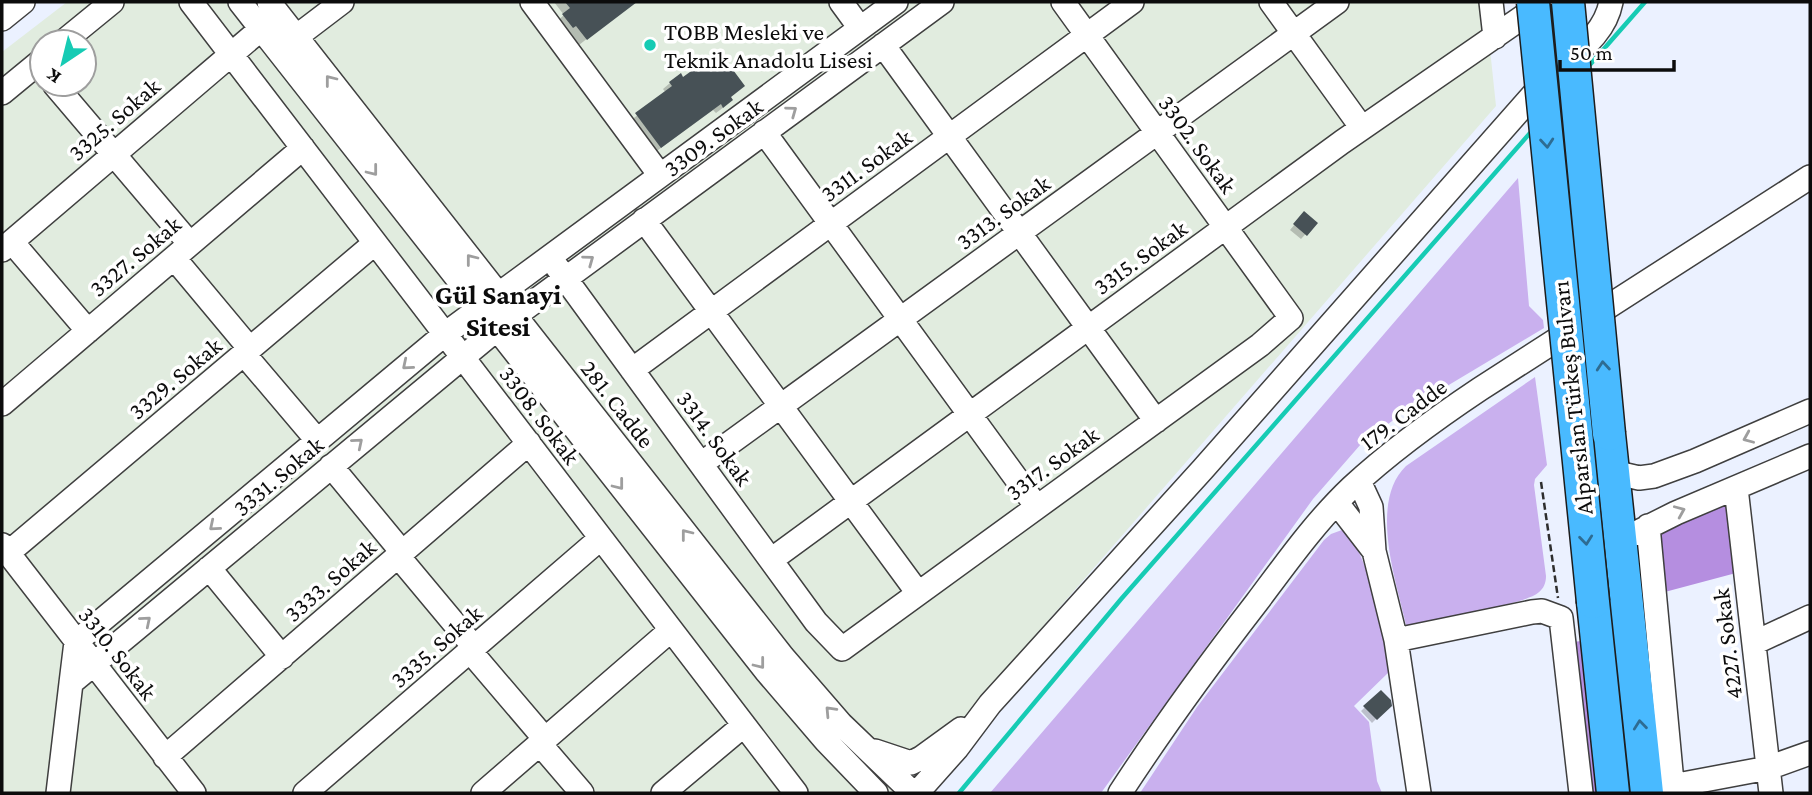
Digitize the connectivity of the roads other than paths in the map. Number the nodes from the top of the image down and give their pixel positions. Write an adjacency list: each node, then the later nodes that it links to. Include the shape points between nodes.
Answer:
1 (23, 2): 20 (street)
2 (112, 2): 21 (street)
3 (191, 2): 29 (street, 3308. Sokak)
4 (240, 2): 23 (street, 281. Cadde)
5 (269, 2): 26 (street, 281. Cadde)
6 (342, 2): 26 (street)
7 (532, 2): 39 (street)
8 (841, 2): 22 (street)
9 (896, 2): 22 (street, 3309. Sokak)
10 (942, 2): 28 (street, 3309. Sokak)
11 (1063, 2): 25 (street, 3302. Sokak)
12 (1132, 2): 25 (street, 3311. Sokak)
13 (1271, 2): 24 (street)
14 (1337, 2): 24 (street, 3313. Sokak)
15 (1491, 2): 27 (street)
16 (1533, 2): 116 (highway, Alparslan Türkeş Bulvarı, one-way to 116, bridge)
17 (1544, 2): 27 (street, 3315. Sokak)
18 (1568, 2): 71 (highway, Alparslan Türkeş Bulvarı, one-way to 18, bridge)
19 (1611, 2): 96 (street, via 1598,33 1548,78)
20 (2, 19)
21 (80, 28)
22 (860, 28): 39 (street, 3309. Sokak)
23 (261, 29): 29 (street, 3325. Sokak); 50 (street, 281. Cadde, one-way to 50)
24 (1294, 33): 33 (street); 35 (street, 3313. Sokak)
25 (1087, 35): 35 (street, 3302. Sokak); 36 (street, 3311. Sokak)
26 (296, 37): 50 (street, 281. Cadde, one-way to 26)
27 (1495, 37): 33 (street, 3315. Sokak)
28 (883, 45): 34 (street, 3309. Sokak, one-way to 28); 36 (street)
29 (231, 54): 37 (street, 3308. Sokak); 38 (street, 3325. Sokak)
30 (28, 73): 31 (street)
31 (2, 93)
32 (66, 98): 38 (street)
33 (1362, 128): 43 (street, 3315. Sokak)
34 (764, 132): 41 (street, 3309. Sokak); 42 (street)
35 (1157, 132): 43 (street, 3302. Sokak); 44 (street, 3313. Sokak)
36 (949, 136): 42 (street, 3311. Sokak); 44 (street)
37 (303, 148): 45 (street, 3308. Sokak); 47 (street, 3327. Sokak)
38 (114, 154): 46 (street, 3325. Sokak); 47 (street)
39 (659, 174): 48 (street, 3309. Sokak)
40 (1810, 177): 72 (street, 179. Cadde, via 1480,389)
41 (644, 220): 49 (street, 3309. Sokak, one-way to 41); 51 (street)
42 (830, 224): 51 (street, 3311. Sokak); 53 (street)
43 (1226, 227): 52 (street, 3302. Sokak); 55 (street, 3315. Sokak)
44 (1019, 232): 53 (street, 3313. Sokak); 55 (street)
45 (375, 243): 57 (street, 3308. Sokak); 58 (street, 3329. Sokak)
46 (7, 246): 56 (street)
47 (182, 251): 56 (street, 3327. Sokak); 58 (street)
48 (548, 256): 49 (street, 3314. Sokak); 50 (street, 3309. Sokak)
49 (565, 278): 54 (street, 3309. Sokak); 60 (street, 3314. Sokak)
50 (488, 300): 54 (street, 281. Cadde); 57 (street, 3331. Sokak)
51 (711, 311): 60 (street, 3311. Sokak); 62 (street)
52 (1291, 318): 65 (street, 3317. Sokak)
53 (900, 319): 62 (street, 3313. Sokak); 64 (street)
54 (506, 322): 59 (street, 3331. Sokak); 99 (street, 281. Cadde, one-way to 54, via 811,692); 111 (street, 281. Cadde, one-way to 111, via 765,671)
55 (1089, 328): 64 (street, 3315. Sokak); 65 (street)
56 (89, 331): 61 (street, 3327. Sokak)
57 (445, 334): 59 (street, 3308. Sokak); 66 (street, 3331. Sokak, one-way to 66)
58 (247, 351): 66 (street); 80 (street, 3329. Sokak)
59 (462, 356): 67 (street, 3308. Sokak); 70 (street, 3331. Sokak, one-way to 59)
60 (632, 370): 69 (street, 3314. Sokak)
61 (2, 404)
62 (780, 406): 69 (street, 3313. Sokak); 74 (street)
63 (1810, 411): 71 (street, one-way to 71, via 1654,476)
64 (970, 415): 74 (street, 3315. Sokak); 76 (street)
65 (1156, 421): 76 (street, 3317. Sokak)
66 (317, 440): 89 (street, 3331. Sokak, one-way to 89)
67 (528, 443): 78 (street, 3308. Sokak); 82 (street, 3333. Sokak)
68 (1810, 456): 73 (street)
69 (701, 464): 83 (street, 3314. Sokak)
70 (331, 466): 82 (street); 84 (street, 3331. Sokak)
71 (1613, 472): 79 (highway, Alparslan Türkeş Bulvarı)
72 (1359, 481): 75 (street, 179. Cadde); 81 (street, via 1371,507)
73 (1736, 488): 77 (street, one-way to 73); 90 (street, 4227. Sokak)
74 (851, 502): 83 (street, 3315. Sokak); 85 (street)
75 (1337, 503): 81 (street); 113 (street, 179. Cadde, via 1196,683)
76 (1037, 507): 85 (street, 3317. Sokak)
77 (1648, 526): 79 (street); 104 (street)
78 (601, 538): 87 (street, 3308. Sokak); 91 (street, 3335. Sokak)
79 (1620, 544): 104 (highway, Alparslan Türkeş Bulvarı, one-way to 79)
80 (5, 549): 89 (street, 3310. Sokak)
81 (1374, 551): 88 (street)
82 (400, 554): 91 (street); 93 (street, 3333. Sokak)
83 (771, 560): 92 (street, 3314. Sokak)
84 (209, 568): 93 (street); 94 (street, 3331. Sokak, one-way to 84)
85 (918, 593): 92 (street, 3317. Sokak)
86 (1810, 617): 90 (street)
87 (671, 630): 97 (street, 3308. Sokak); 98 (street)
88 (1396, 640): 114 (street); 115 (street, via 1532,612 1561,618)
89 (76, 642): 94 (street, 3310. Sokak); 95 (street)
90 (1754, 643): 102 (street, 4227. Sokak)
91 (472, 649): 98 (street); 106 (street, 3335. Sokak)
92 (842, 649)
93 (282, 657): 101 (street, 3333. Sokak)
94 (94, 664): 95 (street, 3331. Sokak); 101 (street, 3310. Sokak)
95 (71, 683): 105 (street)
96 (990, 704): 99 (street, via 915,761 906,763); 112 (street)
97 (744, 725): 109 (street); 110 (street, 3308. Sokak)
98 (543, 741): 107 (street); 108 (street)
99 (864, 747): 112 (street, 281. Cadde)
100 (1810, 753): 102 (street)
101 (165, 757): 103 (street, 3310. Sokak)
102 (1768, 768): 104 (street); 117 (street, 4227. Sokak)
103 (185, 788)
104 (1664, 791)
105 (58, 793)
106 (305, 793)
107 (483, 793)
108 (582, 793)
109 (663, 793)
110 (796, 793)
111 (876, 793)
112 (915, 793)
113 (1120, 793)
114 (1419, 793)
115 (1581, 793)
116 (1613, 793)
117 (1771, 793)

